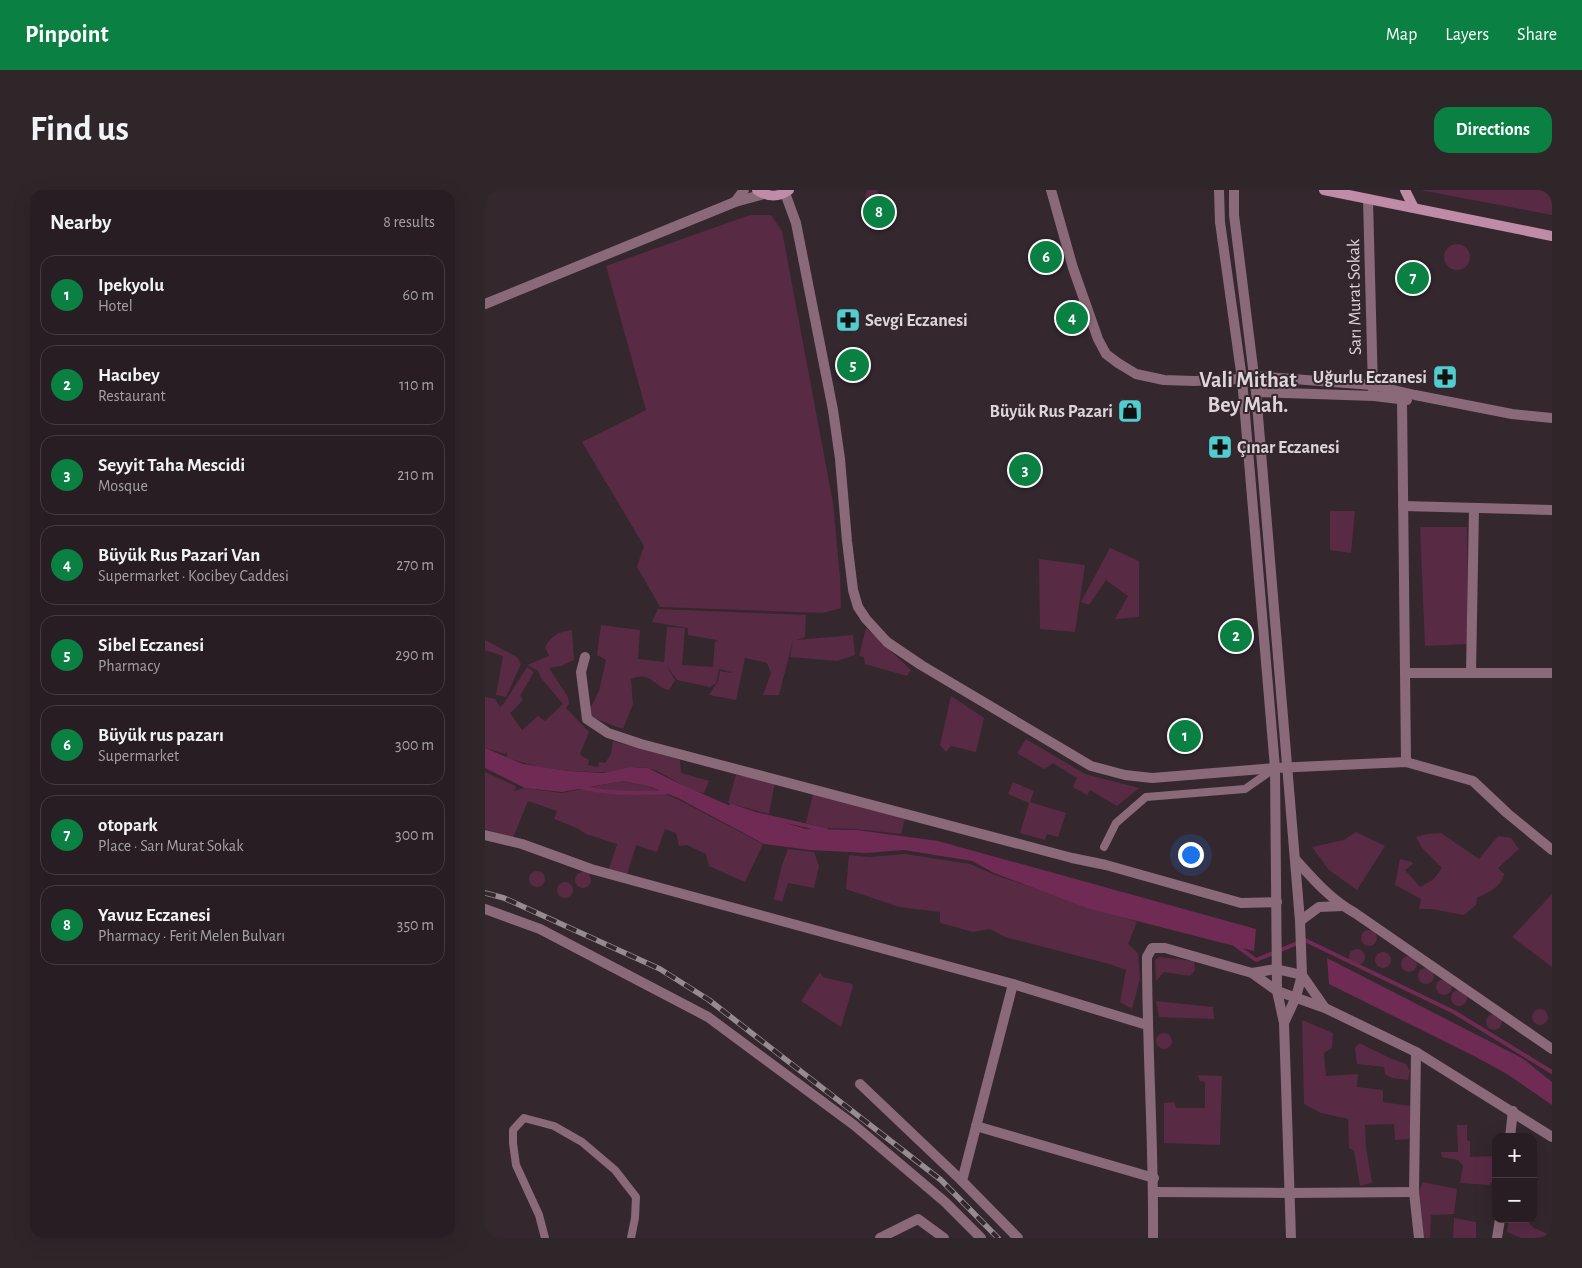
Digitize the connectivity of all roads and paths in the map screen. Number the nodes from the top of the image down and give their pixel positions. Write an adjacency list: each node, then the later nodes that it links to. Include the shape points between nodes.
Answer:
1 (744, 190): 10 (street)
2 (1051, 190): 15 (street, via 1073,268 1106,354 1136,374 1164,380)
3 (1219, 190): 15 (street, via 1220,222)
4 (1234, 190): 14 (street)
5 (1324, 190): 9 (main road)
6 (1405, 190): 11 (main road)
7 (787, 191): 8 (main road, via 775,196); 29 (street, via 833,410 853,590 865,619 887,642 921,665 1091,766 1151,778)
8 (761, 192): 10 (street)
9 (1368, 199): 11 (main road); 16 (street, Sarı Murat Sokak)
10 (735, 202): 13 (street)
11 (1413, 206): 12 (main road)
12 (1552, 236)
13 (485, 304)
14 (1254, 376): 16 (street); 17 (street)
15 (1242, 379): 29 (street)
16 (1373, 390): 17 (street); 18 (street); 19 (street)
17 (1256, 392): 30 (street)
18 (1401, 399): 20 (street); 21 (street)
19 (1552, 418)
20 (1552, 424)
21 (1403, 506): 22 (street); 25 (street)
22 (1474, 508): 23 (street); 26 (street)
23 (1552, 510)
24 (585, 657): 35 (street, via 581,672 587,719 608,733 1241,903)
25 (1405, 673): 26 (street); 28 (street)
26 (1471, 673): 27 (street)
27 (1552, 673)
28 (1406, 762): 30 (street); 33 (street, via 1473,781)
29 (1275, 768): 30 (street); 32 (lane, via 1245,788 1146,797 1116,823); 35 (street)
30 (1287, 768): 34 (street)
31 (485, 835): 42 (street, via 523,844 591,869)
32 (1104, 847)
33 (1552, 850)
34 (1295, 859): 36 (street); 38 (street)
35 (1277, 902): 39 (street)
36 (1343, 906): 38 (street, via 1319,907); 48 (street)
37 (485, 909): 65 (street, via 539,929 708,1017 855,1124 945,1202)
38 (1300, 921): 41 (street)
39 (1276, 970): 40 (street); 41 (street); 43 (street)
40 (1252, 973): 43 (street); 47 (street, via 1165,948 1152,948 1147,957)
41 (1302, 975): 44 (street); 45 (street)
42 (1013, 984): 47 (street); 52 (street)
43 (1277, 991): 44 (street); 46 (street)
44 (1297, 997): 45 (street); 46 (street)
45 (1325, 1008): 49 (street)
46 (1284, 1023): 59 (street)
47 (1147, 1025): 55 (street)
48 (1552, 1049)
49 (1416, 1052): 51 (street); 58 (street)
50 (860, 1084): 56 (street)
51 (1513, 1111): 53 (street); 54 (street)
52 (976, 1126): 55 (street); 56 (street)
53 (1510, 1133)
54 (1552, 1136)
55 (1154, 1178): 57 (street)
56 (962, 1181): 66 (street)
57 (1153, 1192): 59 (street); 67 (street)
58 (1413, 1192): 59 (street); 69 (street)
59 (1291, 1193): 68 (street)
60 (1499, 1223): 70 (street)
61 (545, 1238): 62 (lane, via 514,1150 513,1130 525,1118 554,1126 582,1142 615,1170 636,1197)
62 (631, 1238)
63 (880, 1238): 64 (street, via 918,1219)
64 (943, 1238)
65 (981, 1238)
66 (1018, 1238)
67 (1153, 1238)
68 (1291, 1238)
69 (1419, 1238)
70 (1497, 1238)

